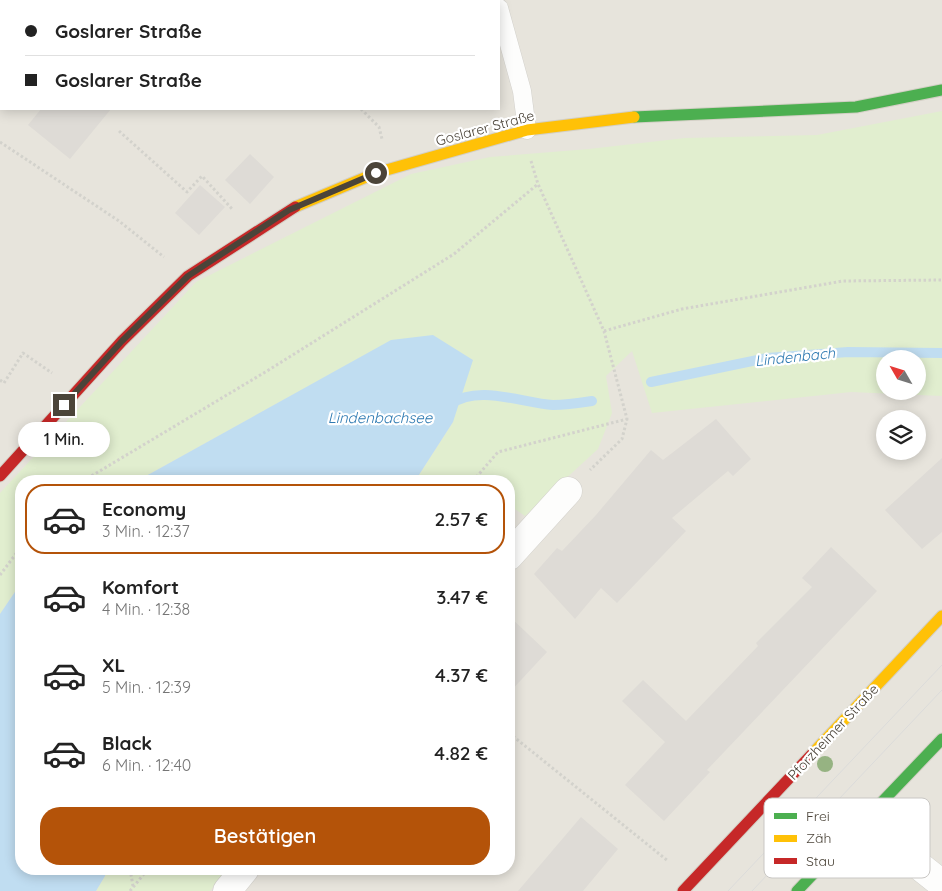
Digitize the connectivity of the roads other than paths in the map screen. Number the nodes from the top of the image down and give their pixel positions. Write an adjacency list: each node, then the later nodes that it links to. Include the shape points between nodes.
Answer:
1 (500, 12): 3 (lane, via 522,91)
2 (942, 90): 3 (street, Goslarer Straße, via 856,107 648,115)
3 (527, 130): 4 (street, Goslarer Straße, via 390,169 289,210 253,233 188,276 122,341)
4 (0, 476)
5 (568, 491): 6 (street)
6 (515, 549)
7 (942, 616): 9 (street, Pforzheimer Straße)
8 (942, 739): 10 (street)
9 (771, 798)
10 (885, 798)
11 (764, 805): 17 (street, Pforzheimer Straße)
12 (930, 874): 15 (street)
13 (240, 875): 16 (street)
14 (809, 878): 18 (street)
15 (942, 884)
16 (227, 891)
17 (684, 891)
18 (797, 891)

